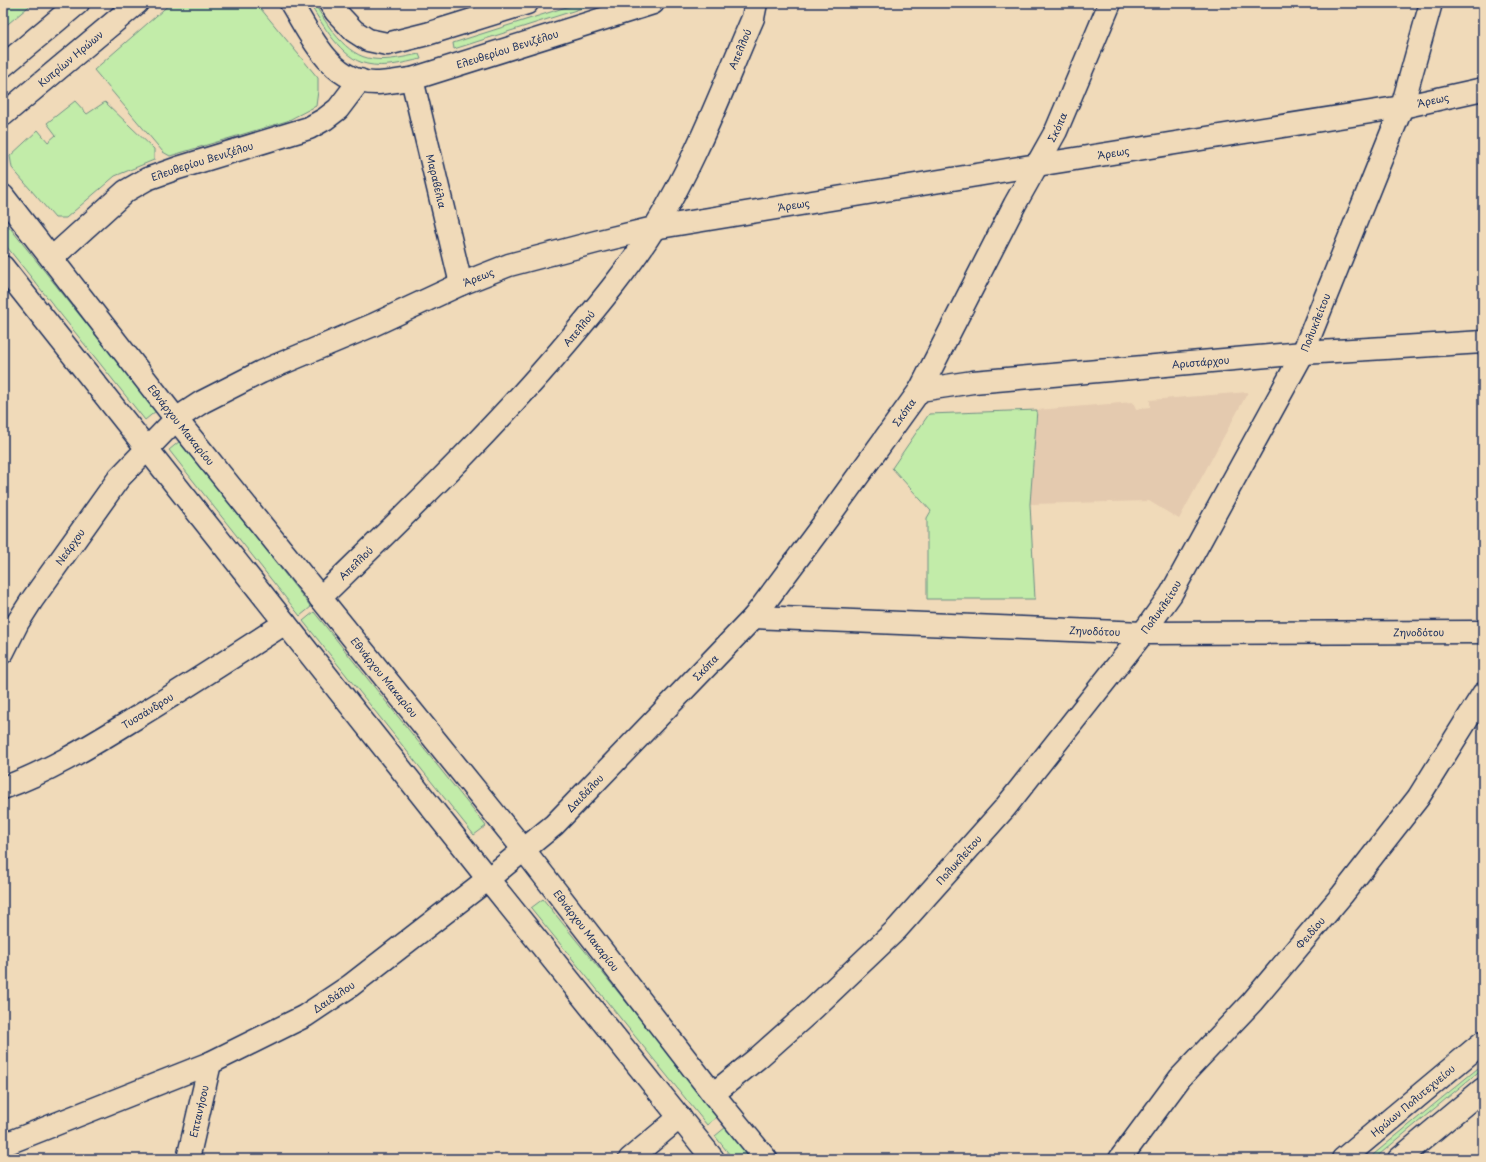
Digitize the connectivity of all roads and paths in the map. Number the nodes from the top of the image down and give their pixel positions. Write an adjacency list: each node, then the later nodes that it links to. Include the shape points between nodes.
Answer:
1 (78, 3): 10 (street)
2 (138, 3): 15 (street, Κυπρίων Ηρώων)
3 (290, 3): 12 (street, Ελευθερίου Βενιζέλου, via 317,46 332,64)
4 (330, 3): 5 (street, via 354,31 368,40 387,44)
5 (527, 3)
6 (653, 3): 11 (street, Ελευθερίου Βενιζέλου)
7 (756, 3): 18 (street, Απελλού, via 753,18 681,183)
8 (1110, 3): 16 (street, Σκόπα, via 1056,130)
9 (1431, 3): 14 (street, Πολυκλείτου)
10 (3, 66)
11 (412, 79): 12 (street, Ελευθερίου Βενιζέλου, via 374,83); 21 (street, Μαραβέλια)
12 (360, 80): 19 (street, Ελευθερίου Βενιζέλου, via 338,109 309,128 178,168 135,185)
13 (1483, 89): 14 (street, Άρεως)
14 (1402, 107): 16 (street, Άρεως); 23 (street, Πολυκλείτου)
15 (3, 115)
16 (1037, 165): 18 (street, Άρεως); 24 (street, Σκόπα)
17 (3, 196): 19 (street, Εθνάρχου Μακαρίου)
18 (654, 228): 21 (street, Άρεως, via 509,265); 27 (street, Απελλού, via 610,292 538,378 452,469)
19 (52, 258): 25 (street, Εθνάρχου Μακαρίου)
20 (7, 280): 26 (street)
21 (461, 284): 25 (street, Άρεως, via 373,325 261,372 202,402)
22 (1483, 342): 23 (street, Αριστάρχου)
23 (1303, 353): 24 (street, Αριστάρχου, via 973,382); 31 (street, Πολυκλείτου, via 1171,594)
24 (920, 390): 28 (street, Σκόπα)
25 (176, 419): 26 (street, Άρεως); 27 (street, Εθνάρχου Μακαρίου)
26 (147, 448): 29 (street); 32 (street, Νεάρχου, via 119,478 32,600)
27 (320, 598): 36 (street, Εθνάρχου Μακαρίου)
28 (754, 617): 31 (street, Ζηνοδότου); 34 (street, Σκόπα)
29 (285, 623): 35 (street, Τυσσάνδρου, via 76,754); 37 (street)
30 (1483, 632): 31 (street, Ζηνοδότου)
31 (1143, 633): 41 (street, Πολυκλείτου, via 1004,809 897,929 781,1038)
32 (3, 652)
33 (1483, 694): 48 (street, Φειδίου, via 1418,798 1252,1002 1180,1078)
34 (611, 765): 36 (street, Δαιδάλου, via 554,825)
35 (3, 788)
36 (524, 850): 37 (street, Δαιδάλου); 41 (street, Εθνάρχου Μακαρίου)
37 (488, 879): 39 (street, Δαιδάλου, via 350,986 305,1016); 42 (street)
38 (1483, 1042): 49 (street, Ηρώων Πολυτεχνείου)
39 (210, 1063): 43 (street, Δαιδάλου); 44 (street, Επτανήσου)
40 (1483, 1089): 50 (street)
41 (713, 1094): 47 (street, Εθνάρχου Μακαρίου)
42 (680, 1117): 45 (street); 46 (street)
43 (3, 1145)
44 (188, 1159)
45 (630, 1159)
46 (713, 1159)
47 (766, 1159)
48 (1120, 1159)
49 (1343, 1159)
50 (1399, 1159)

